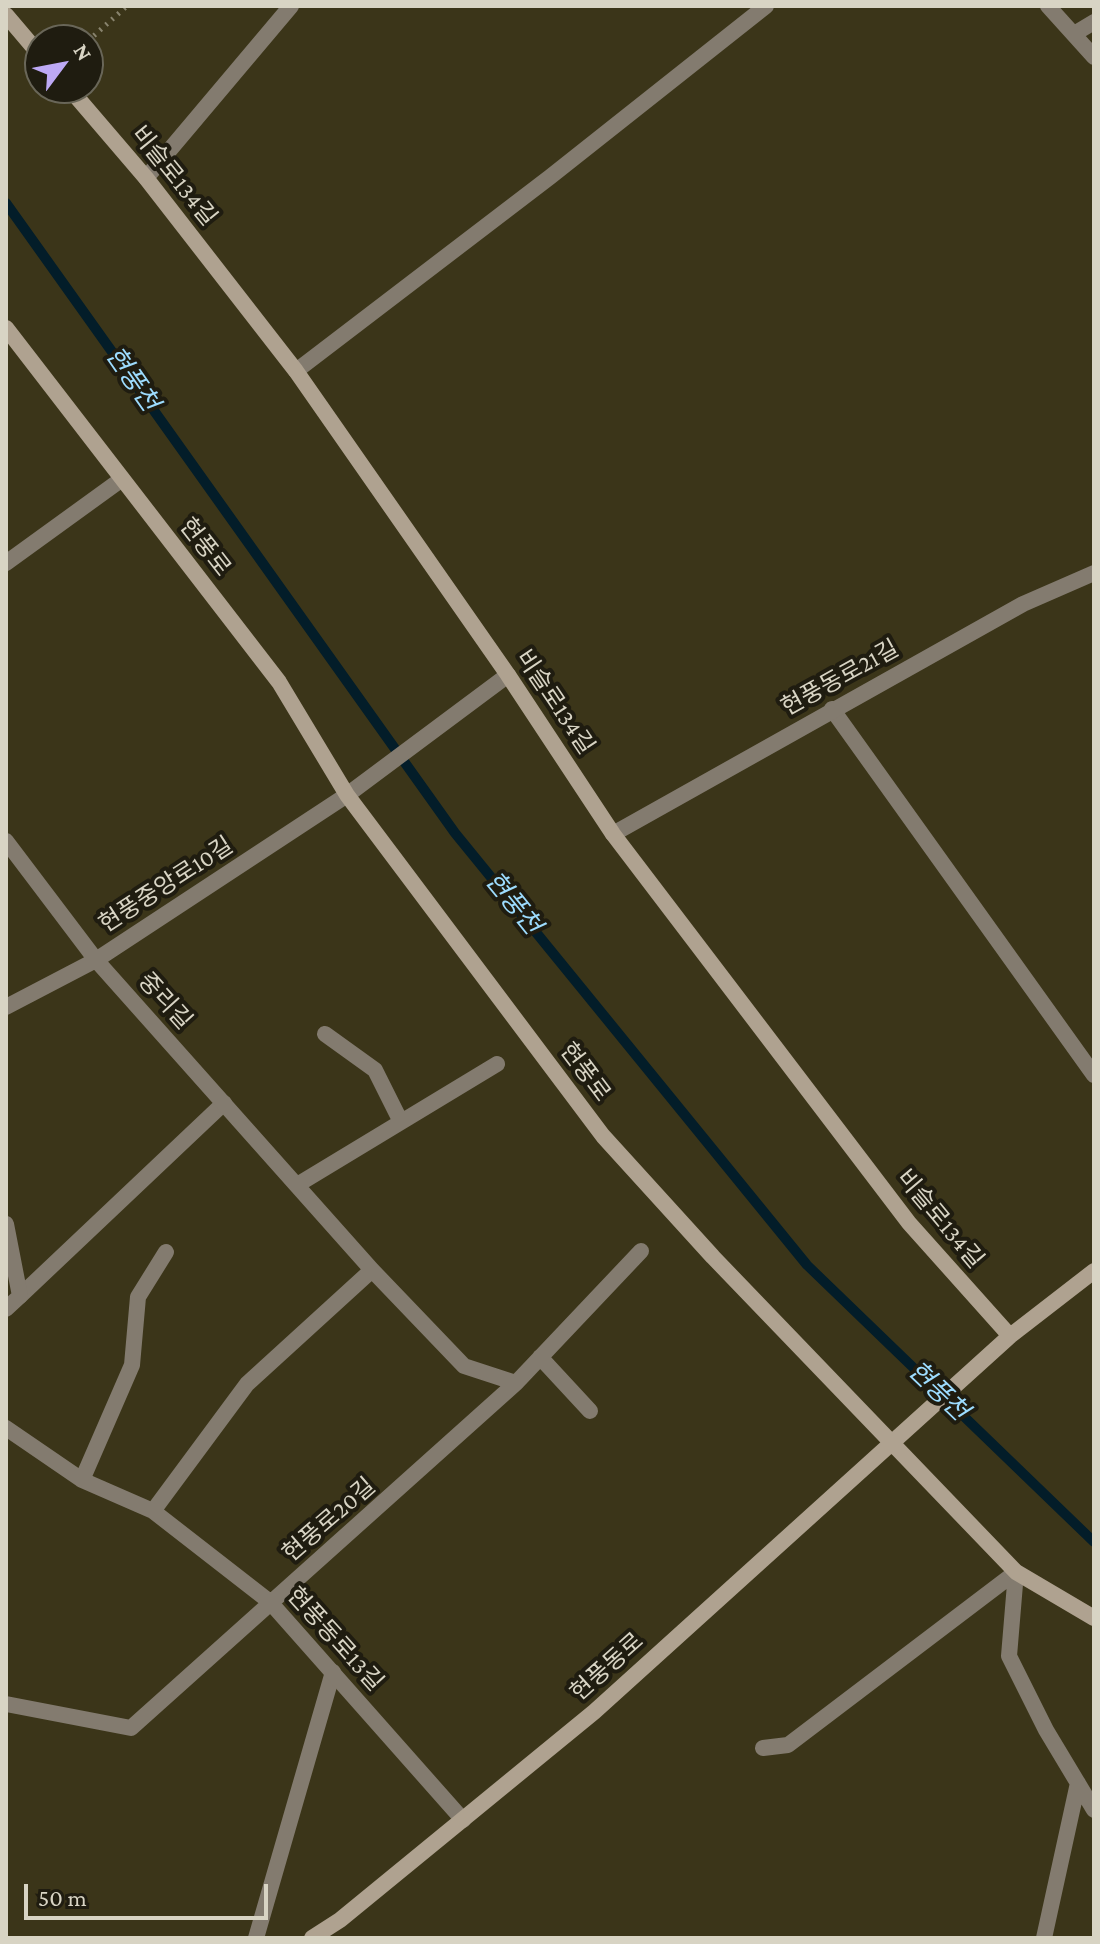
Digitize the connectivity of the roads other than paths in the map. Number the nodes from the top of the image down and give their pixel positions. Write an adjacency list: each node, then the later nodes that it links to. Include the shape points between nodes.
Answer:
1 (291, 6): 10 (street)
2 (766, 6): 12 (street)
3 (1048, 6): 6 (street)
4 (6, 15): 7 (street)
5 (1094, 22): 6 (street)
6 (1074, 34): 8 (street)
7 (24, 36)
8 (1094, 57)
9 (83, 104): 10 (street, 비슬로134길)
10 (146, 178): 12 (street, 비슬로134길)
11 (6, 328): 13 (street, 현풍로)
12 (296, 371): 16 (street, 비슬로134길)
13 (122, 479): 14 (street); 18 (street, 현풍로, via 279,682)
14 (6, 563)
15 (1094, 573): 17 (street, 현풍동로21길, via 1023,604)
16 (508, 675): 18 (street, 현풍중앙로10길); 19 (street, 비슬로134길)
17 (832, 709): 19 (street, 현풍동로21길); 25 (street)
18 (347, 795): 21 (street, 현풍중앙로10길); 41 (street, 현풍로, via 603,1136)
19 (613, 834): 36 (street, 비슬로134길, via 909,1223)
20 (6, 841): 21 (street, 중리길)
21 (96, 960): 22 (street, 현풍중앙로10길); 26 (street, 중리길)
22 (6, 1007)
23 (325, 1034): 27 (street, via 375,1070)
24 (497, 1064): 27 (street)
25 (1094, 1075)
26 (224, 1103): 28 (street, 중리길); 34 (street)
27 (401, 1122): 28 (street)
28 (297, 1185): 32 (street, 중리길)
29 (6, 1224): 34 (street)
30 (641, 1251): 37 (street, 현풍로20길)
31 (166, 1252): 42 (street, via 138,1297 132,1365)
32 (372, 1270): 38 (street, 중리길, via 464,1366); 43 (street, via 247,1384)
33 (1094, 1271): 36 (street)
34 (20, 1296): 35 (street)
35 (6, 1309)
36 (1010, 1336): 41 (street, 현풍동로)
37 (540, 1357): 38 (street, 현풍로20길); 39 (street)
38 (516, 1383): 45 (street, 현풍로20길)
39 (590, 1411)
40 (6, 1428): 42 (street, 현풍동로13길)
41 (892, 1442): 44 (street, 현풍로); 52 (street, 현풍동로, via 594,1712)
42 (82, 1480): 43 (street, 현풍동로13길)
43 (153, 1511): 45 (street, 현풍동로13길)
44 (1016, 1572): 46 (street, 현풍로); 49 (street, via 788,1745); 50 (street, via 1009,1656)
45 (270, 1602): 47 (street, 현풍동로13길); 48 (street, 현풍로20길, via 131,1728)
46 (1094, 1618)
47 (333, 1672): 52 (street, 현풍동로13길); 53 (street)
48 (6, 1704)
49 (763, 1748)
50 (1078, 1783): 51 (street); 55 (street)
51 (1094, 1810)
52 (463, 1820): 54 (street, 현풍동로)
53 (256, 1938)
54 (312, 1938)
55 (1044, 1938)

